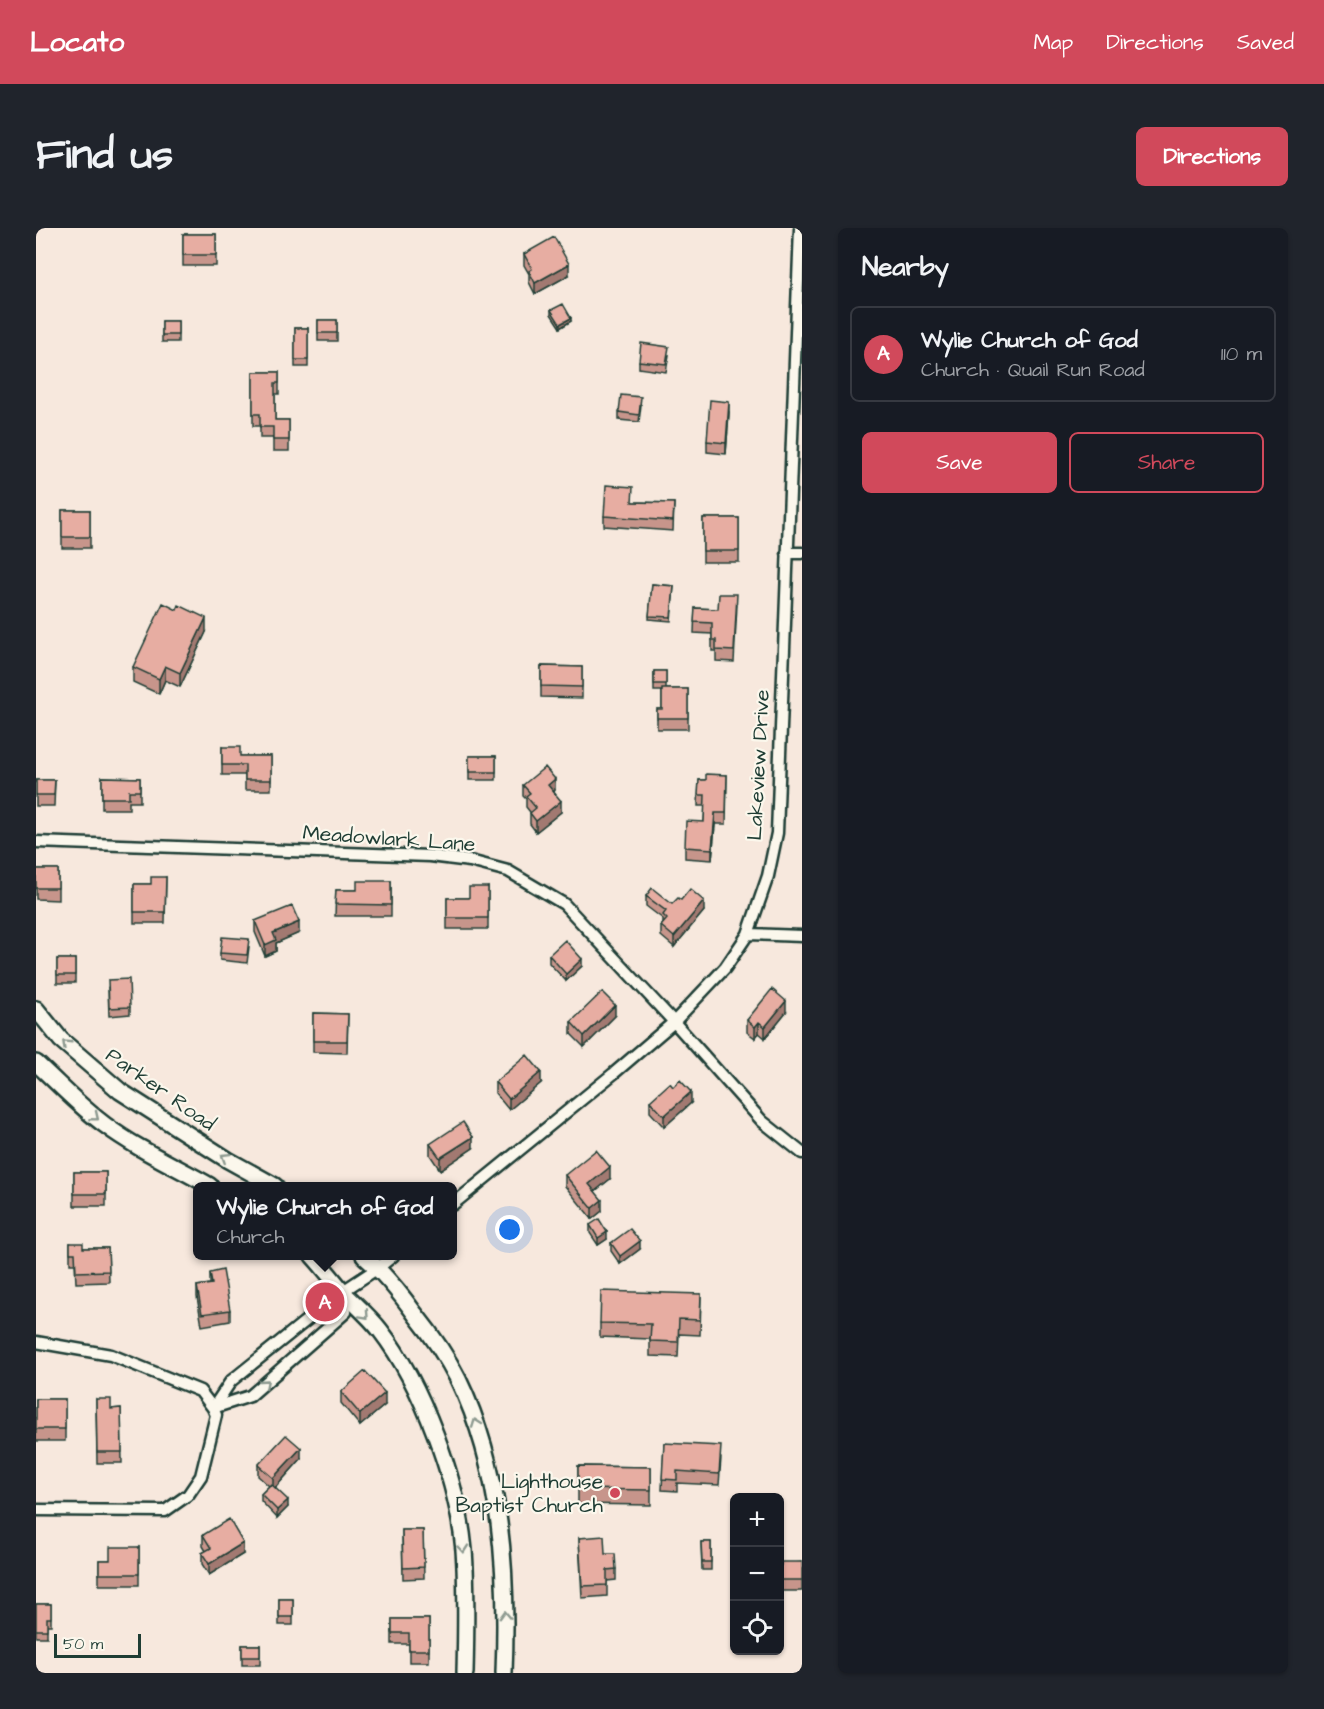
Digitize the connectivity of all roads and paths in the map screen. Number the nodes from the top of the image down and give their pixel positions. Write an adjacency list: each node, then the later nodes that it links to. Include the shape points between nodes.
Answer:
1 (800, 228): 2 (street, Lakeview Drive)
2 (787, 553): 3 (street); 5 (street, Lakeview Drive, via 777,833 768,876)
3 (802, 554)
4 (36, 842): 8 (street, Meadowlark Lane, via 430,856 508,871 564,904)
5 (748, 934): 6 (street); 8 (street, Lakeview Drive, via 725,968)
6 (802, 936)
7 (36, 1009): 12 (main road, Parker Road, one-way to 7, via 120,1091 61,1040)
8 (674, 1022): 10 (street, Meadowlark Lane, via 762,1121); 13 (street, Lakeview Drive)
9 (36, 1063): 11 (main road, one-way to 11, via 106,1126)
10 (802, 1153)
11 (203, 1182)
12 (268, 1182)
13 (457, 1202)
14 (316, 1260): 18 (main road)
15 (369, 1260): 17 (main road)
16 (388, 1260): 17 (street)
17 (378, 1268): 18 (street); 23 (main road, one-way to 17, via 501,1532 480,1433 436,1340)
18 (343, 1291): 20 (street, via 231,1381); 20 (street, one-way to 18, via 250,1396 346,1312); 22 (main road, one-way to 22, via 380,1330 436,1435 455,1496 464,1549)
19 (36, 1342): 20 (street, via 111,1354 200,1391)
20 (213, 1408): 21 (street, via 216,1415 201,1476 188,1495 165,1511)
21 (36, 1510)
22 (465, 1673)
23 (504, 1673)

